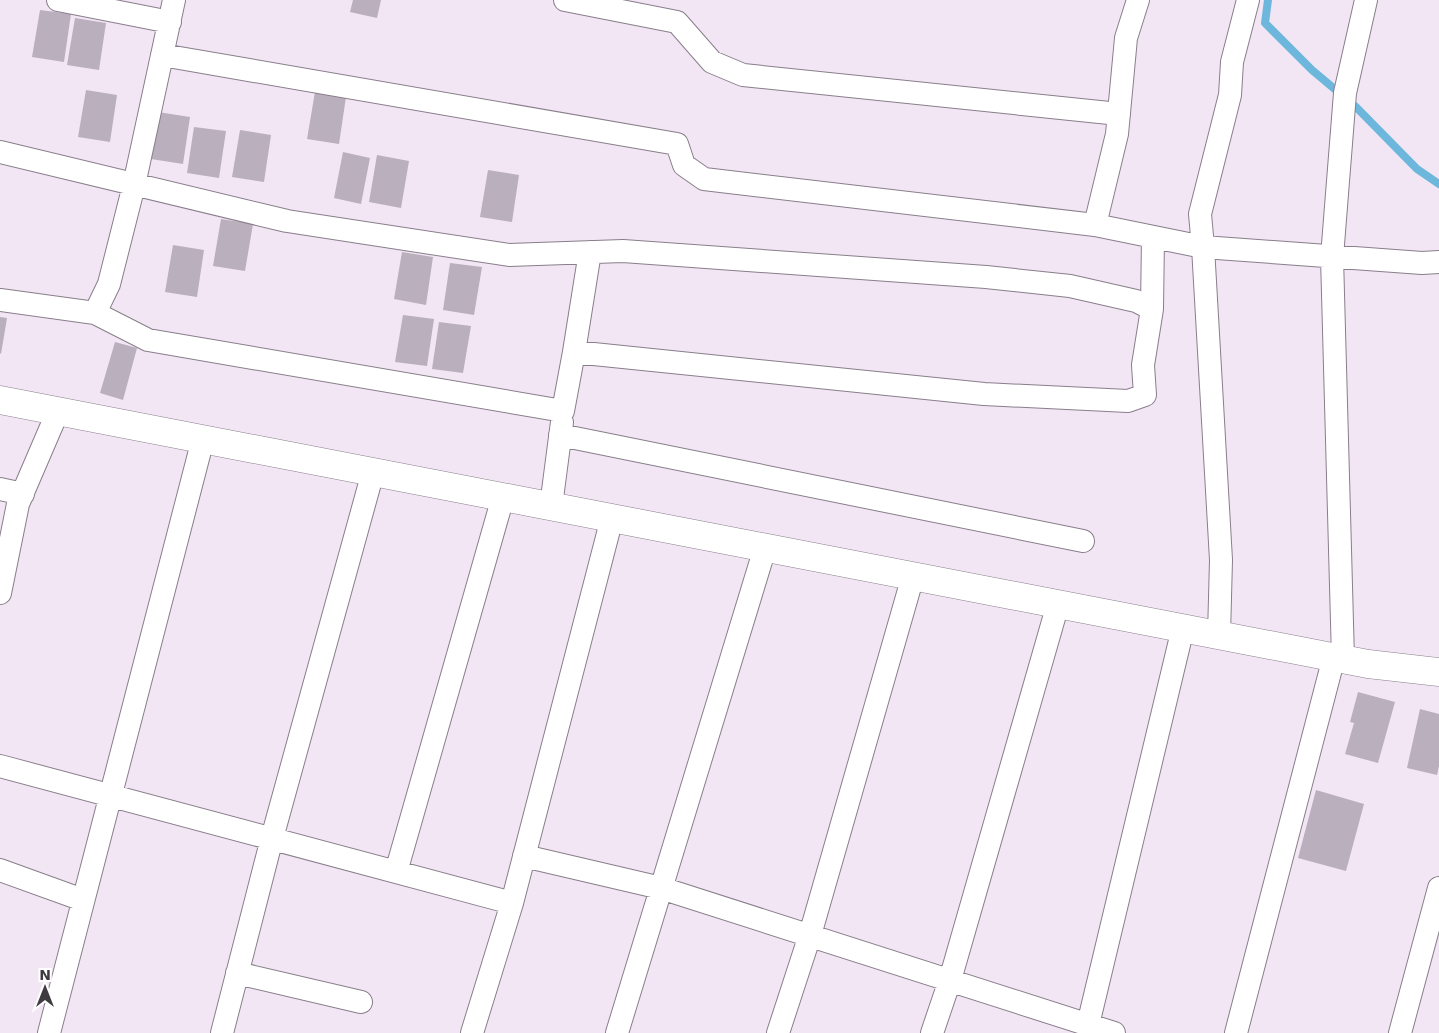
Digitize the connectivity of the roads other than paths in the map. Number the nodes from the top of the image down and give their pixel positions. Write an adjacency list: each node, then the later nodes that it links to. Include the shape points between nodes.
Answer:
1 (58, 0): 7 (street)
2 (174, 0): 7 (street)
3 (565, 0): 9 (street, via 677,22 712,62 742,75)
4 (1138, 0): 9 (street, via 1126,38)
5 (1248, 0): 14 (street, via 1232,62 1230,95 1200,214)
6 (1366, 0): 16 (street, via 1345,93)
7 (170, 22): 8 (street)
8 (162, 55): 11 (street); 12 (street, via 678,144 684,165 704,179)
9 (1119, 114): 12 (street)
10 (0, 152): 11 (street)
11 (134, 186): 15 (street, via 287,221 509,255); 20 (street, via 109,284)
12 (1095, 225): 13 (street)
13 (1154, 237): 14 (street); 19 (street)
14 (1203, 247): 16 (street); 39 (street, via 1221,560)
15 (590, 252): 19 (street, via 689,255 986,277 1070,286 1136,301); 21 (street)
16 (1332, 257): 17 (street); 40 (street)
17 (1439, 262)
18 (0, 300): 20 (street)
19 (1152, 309): 21 (street, via 1143,365 1145,395 1128,401 984,394)
20 (95, 313): 24 (street, via 148,340)
21 (574, 352): 24 (street)
22 (0, 400): 23 (street)
23 (58, 411): 26 (street); 29 (street)
24 (563, 411): 25 (street)
25 (560, 435): 31 (street); 33 (street)
26 (203, 439): 27 (street); 43 (street)
27 (373, 472): 30 (street); 44 (street)
28 (0, 489): 29 (street)
29 (23, 494): 36 (street, via 18,504)
30 (503, 497): 31 (street); 47 (street)
31 (551, 506): 32 (street)
32 (612, 518): 34 (street); 45 (street)
33 (1083, 540)
34 (765, 548): 35 (street); 48 (street)
35 (913, 576): 37 (street); 52 (street)
36 (0, 593)
37 (1058, 604): 38 (street); 54 (street)
38 (1182, 628): 39 (street); 56 (street)
39 (1219, 635): 40 (street)
40 (1339, 658): 41 (street); 64 (street)
41 (1439, 672)
42 (0, 766): 43 (street)
43 (111, 795): 44 (street); 50 (street)
44 (272, 838): 47 (street); 53 (street)
45 (524, 856): 48 (street); 51 (street)
46 (0, 870): 50 (street)
47 (396, 872): 51 (street)
48 (661, 888): 52 (street); 60 (street)
49 (1439, 888): 65 (street)
50 (83, 900): 57 (street)
51 (512, 903): 59 (street)
52 (810, 935): 54 (street); 61 (street)
53 (238, 973): 55 (street); 58 (street)
54 (950, 980): 56 (street); 62 (street)
55 (362, 1002)
56 (1087, 1029): 63 (street)
57 (49, 1033)
58 (222, 1033)
59 (472, 1033)
60 (617, 1033)
61 (778, 1033)
62 (932, 1033)
63 (1114, 1033)
64 (1236, 1033)
65 (1400, 1033)

